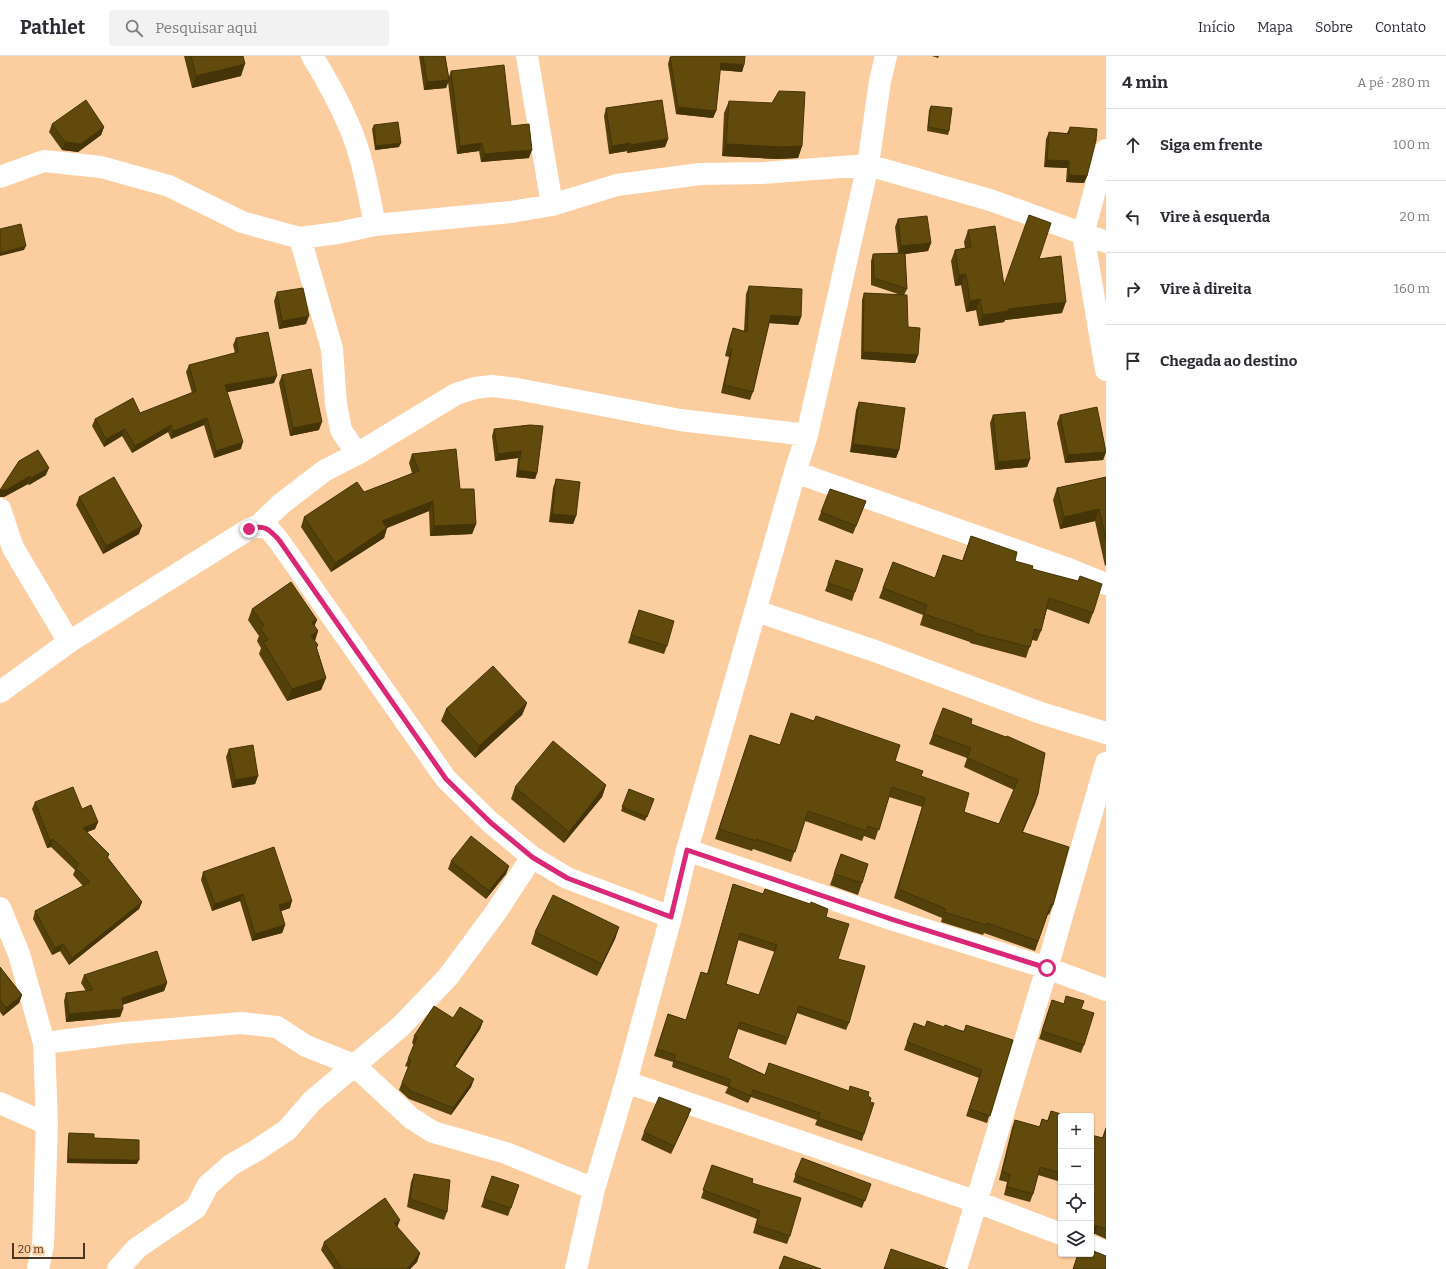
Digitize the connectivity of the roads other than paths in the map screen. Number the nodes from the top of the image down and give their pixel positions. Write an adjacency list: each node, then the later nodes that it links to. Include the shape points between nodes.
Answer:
1 (312, 56): 8 (street, via 348,122 360,157)
2 (527, 56): 7 (street)
3 (886, 56): 5 (street)
4 (1106, 150): 9 (street)
5 (868, 164): 7 (street, via 762,173 700,174 617,185); 9 (street, via 990,200); 13 (street)
6 (0, 177): 10 (street, via 44,161 101,167 169,186 242,222)
7 (552, 205): 8 (street, via 511,212)
8 (376, 225): 10 (street, via 338,234)
9 (1083, 234): 11 (street); 12 (street)
10 (300, 238): 14 (street, via 332,350 336,404 341,430)
11 (1106, 242)
12 (1106, 370)
13 (807, 435): 14 (street, via 680,420 492,386 456,394); 15 (street)
14 (356, 454): 17 (street, via 324,471)
15 (795, 472): 18 (street); 19 (street)
16 (0, 509): 20 (street, via 13,548)
17 (258, 526): 20 (street, via 249,529); 25 (street, via 269,529 279,540 446,779 490,822)
18 (1106, 584)
19 (756, 611): 22 (street, via 875,651 1041,713); 24 (street)
20 (69, 642): 21 (street)
21 (0, 692)
22 (1106, 733)
23 (1106, 763): 28 (street)
24 (687, 850): 27 (street); 28 (street, via 894,920)
25 (532, 857): 27 (street, via 567,878); 31 (street, via 496,912 448,977 400,1027)
26 (0, 908): 30 (street, via 19,954)
27 (671, 917): 32 (street)
28 (1047, 968): 29 (street); 36 (street)
29 (1106, 990)
30 (44, 1043): 31 (street, via 241,1023 277,1027 306,1046); 34 (street)
31 (354, 1065): 35 (street, via 411,1118 433,1132 506,1153); 41 (street, via 312,1101 287,1130 231,1165 208,1185 196,1208 137,1248)
32 (626, 1082): 35 (street); 36 (street)
33 (0, 1103): 34 (street)
34 (47, 1124): 40 (street, via 43,1245)
35 (594, 1189): 42 (street)
36 (976, 1202): 37 (street); 43 (street)
37 (1058, 1233)
38 (1094, 1247): 39 (street)
39 (1106, 1252)
40 (38, 1269)
41 (118, 1269)
42 (576, 1269)
43 (956, 1269)

